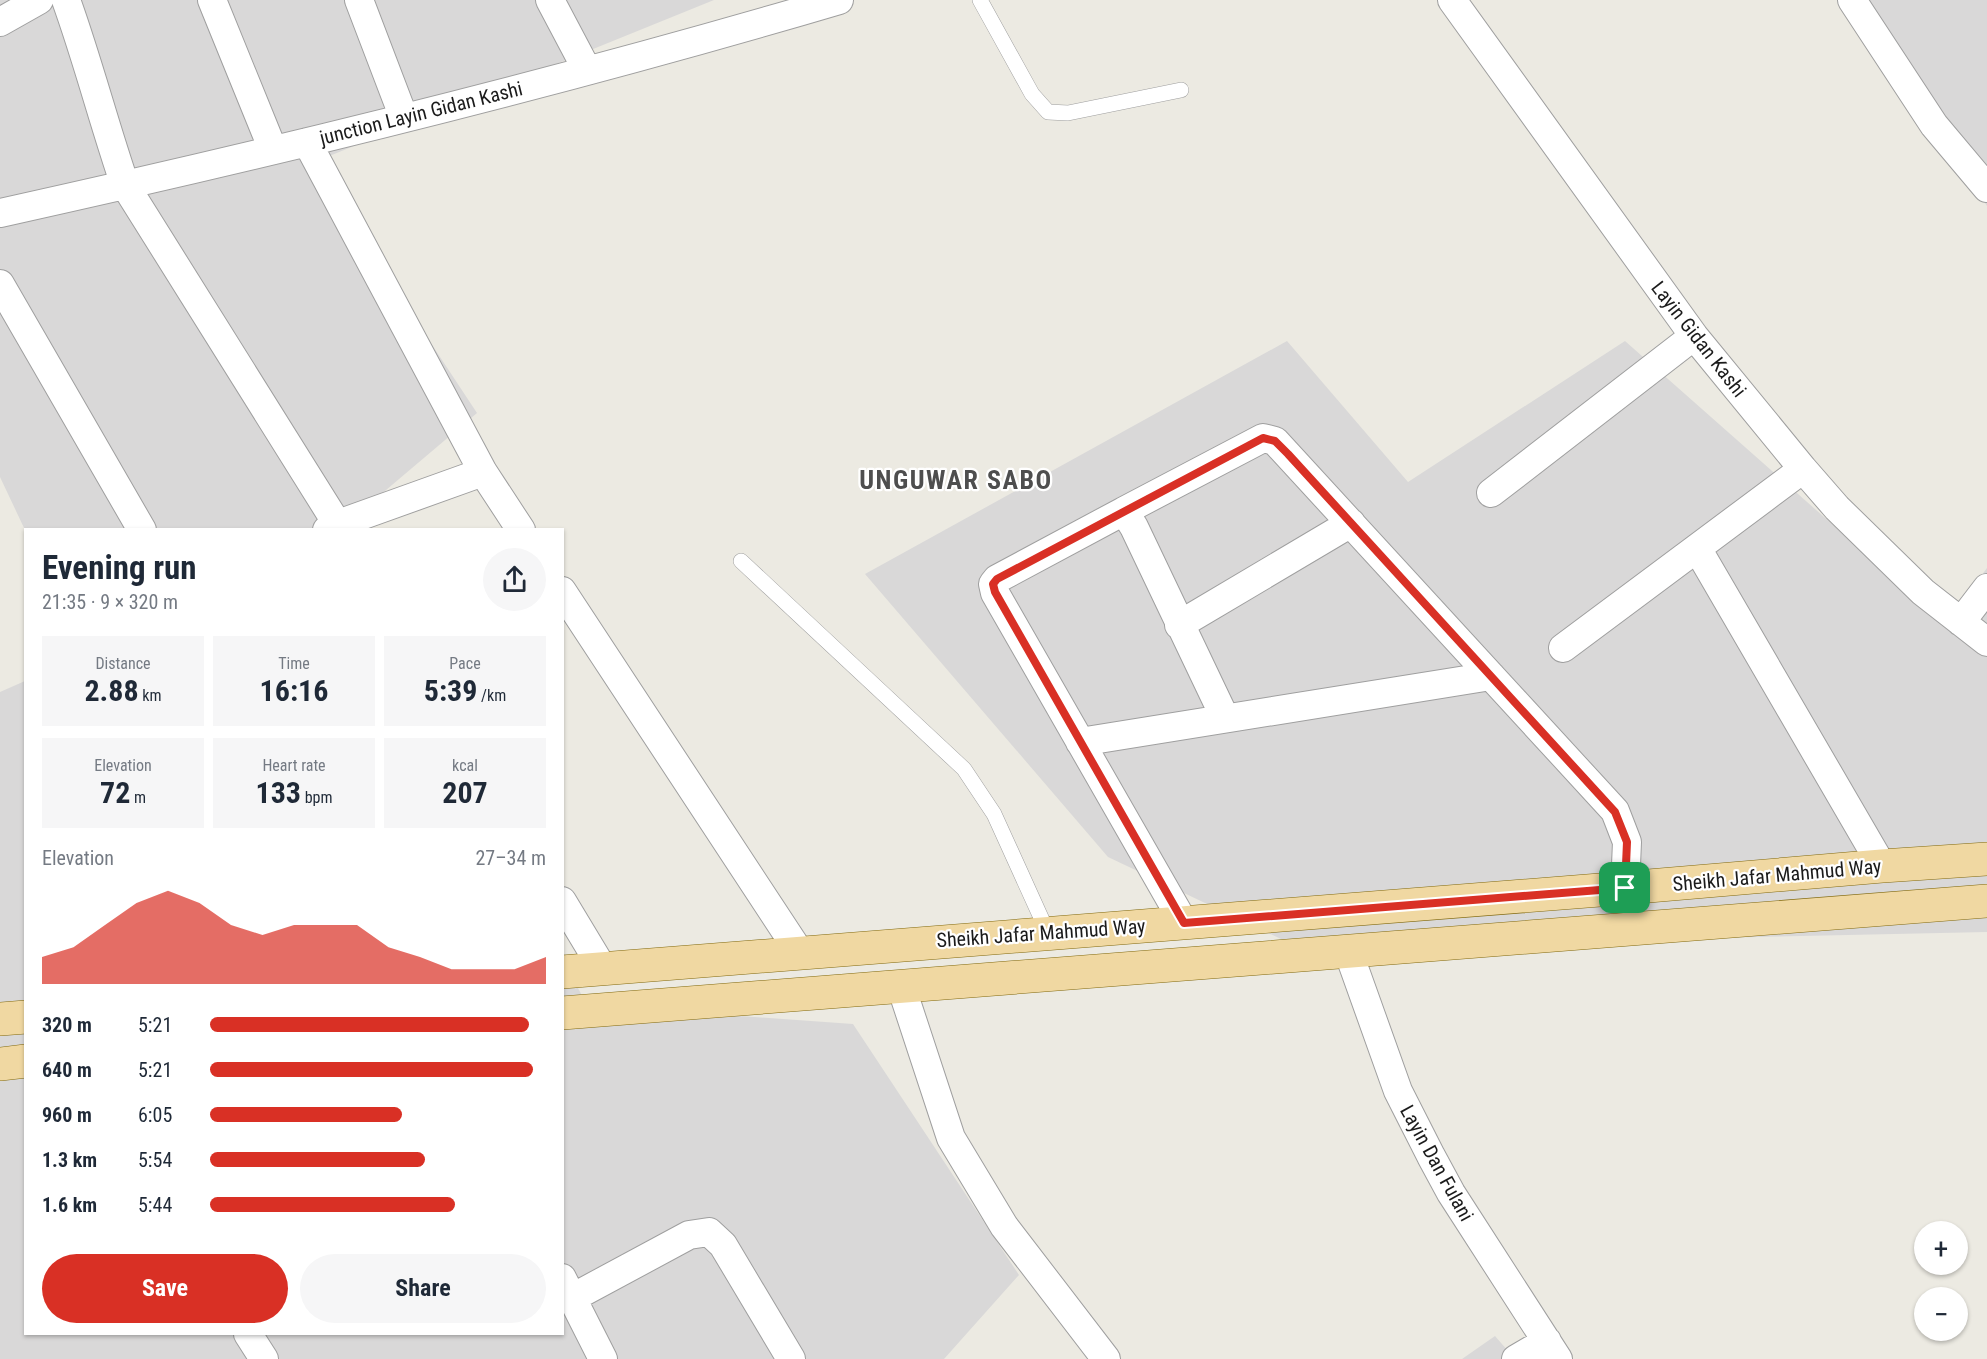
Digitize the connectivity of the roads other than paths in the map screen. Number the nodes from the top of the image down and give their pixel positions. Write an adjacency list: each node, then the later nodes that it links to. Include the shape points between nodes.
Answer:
1 (39, 0): 10 (street)
2 (66, 0): 16 (street)
3 (212, 0): 15 (street)
4 (359, 0): 13 (street)
5 (550, 0): 11 (street)
6 (839, 0): 11 (street, junction Layin Gidan Kashi)
7 (980, 0): 12 (lane, via 1032,94 1048,112 1068,113)
8 (1452, 0): 20 (street, Layin Gidan Kashi)
9 (1852, 0): 17 (street, via 1934,125)
10 (0, 22)
11 (587, 70): 13 (street, junction Layin Gidan Kashi)
12 (1181, 90)
13 (404, 118): 14 (street, junction Layin Gidan Kashi)
14 (308, 142): 15 (street, junction Layin Gidan Kashi); 22 (street)
15 (273, 150): 16 (street, junction Layin Gidan Kashi)
16 (125, 185): 18 (street, junction Layin Gidan Kashi); 27 (street)
17 (1987, 188)
18 (0, 213)
19 (0, 284): 26 (street)
20 (1694, 336): 21 (street, Layin Gidan Kashi); 23 (street)
21 (1803, 469): 29 (street); 33 (street, Layin Gidan Kashi, via 1923,592)
22 (483, 472): 27 (street); 28 (street)
23 (1491, 493)
24 (1124, 511): 25 (street, via 1263,438 1275,441); 34 (street); 39 (street, via 993,584)
25 (1351, 523): 34 (street); 37 (street)
26 (141, 528)
27 (335, 528)
28 (520, 528)
29 (1697, 548): 36 (street); 41 (street)
30 (741, 561): 46 (lane, via 964,769 994,814)
31 (1987, 588): 33 (street)
32 (564, 594): 48 (street)
33 (1961, 621): 35 (street, Layin Gidan Kashi)
34 (1179, 626): 38 (street)
35 (1987, 642)
36 (1563, 648)
37 (1491, 676): 38 (street); 42 (street, via 1615,812 1627,842)
38 (1225, 718): 39 (street)
39 (1080, 742): 45 (street)
40 (1987, 859): 41 (main road, Sheikh Jafar Mahmud Way)
41 (1882, 866): 42 (main road, Sheikh Jafar Mahmud Way)
42 (1625, 888): 45 (main road, Sheikh Jafar Mahmud Way)
43 (1987, 901): 47 (main road, Sheikh Jafar Mahmud Way)
44 (564, 904): 49 (street)
45 (1184, 923): 46 (main road, Sheikh Jafar Mahmud Way)
46 (1048, 933): 48 (main road, Sheikh Jafar Mahmud Way)
47 (1348, 951): 51 (main road, Sheikh Jafar Mahmud Way); 59 (street, Layin Dan Fulani, via 1402,1101 1451,1194)
48 (800, 953): 49 (main road, Sheikh Jafar Mahmud Way)
49 (603, 969): 50 (main road, Sheikh Jafar Mahmud Way)
50 (564, 972)
51 (901, 986): 52 (main road, Sheikh Jafar Mahmud Way); 63 (street, via 951,1138 1004,1226)
52 (564, 1013)
53 (24, 1017): 54 (main road)
54 (0, 1019)
55 (24, 1061): 56 (main road)
56 (0, 1064)
57 (567, 1288): 61 (street); 62 (street, via 689,1235 709,1232 723,1245)
58 (249, 1335): 60 (street)
59 (1553, 1350): 64 (street)
60 (264, 1359)
61 (603, 1359)
62 (791, 1359)
63 (1106, 1359)
64 (1516, 1359)

